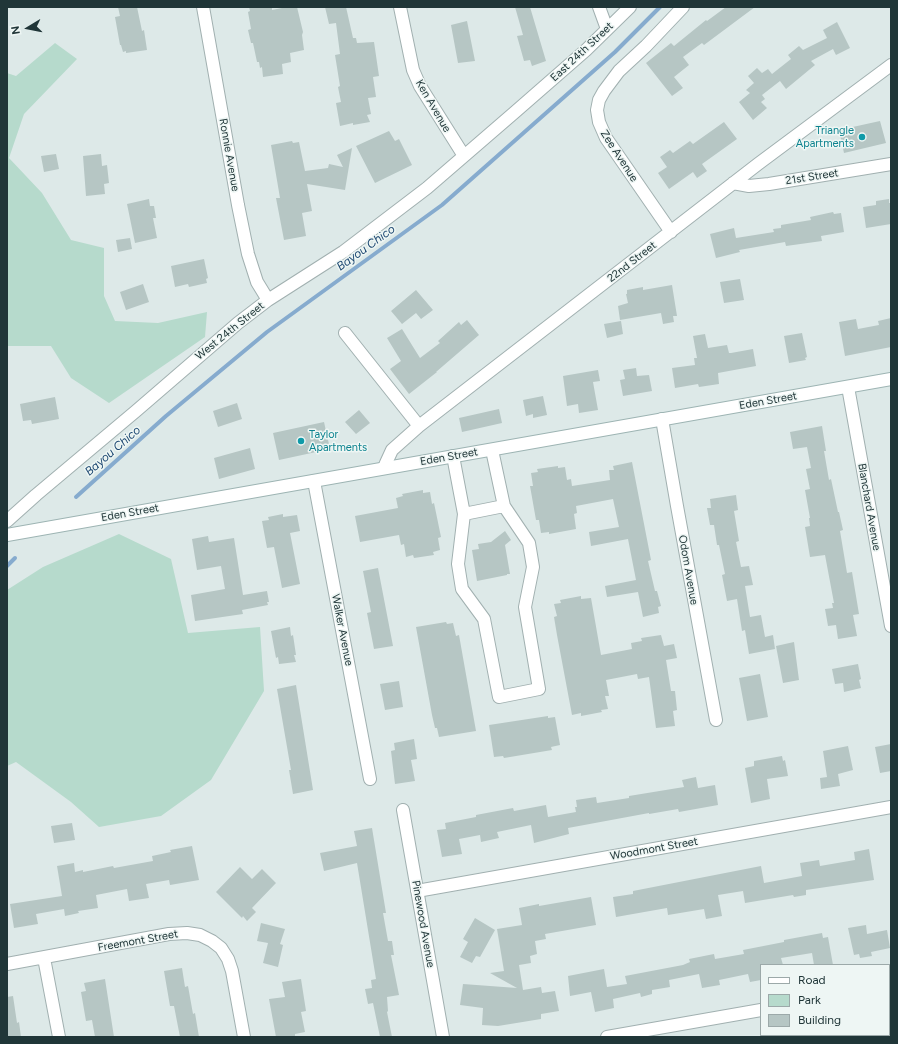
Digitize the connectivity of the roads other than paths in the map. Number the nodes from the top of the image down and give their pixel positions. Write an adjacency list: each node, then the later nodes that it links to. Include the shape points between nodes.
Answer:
1 (203, 7): 12 (street, Ronnie Avenue, via 248,254 257,282)
2 (400, 7): 8 (street, Ken Avenue, via 413,70 420,86)
3 (599, 7): 6 (street)
4 (630, 7): 6 (street, East 24th Street)
5 (682, 7): 11 (street, Zee Avenue, via 619,71 604,91 597,110 598,122 606,138)
6 (607, 29): 8 (street, East 24th Street)
7 (891, 65): 10 (street, 22nd Street)
8 (464, 156): 12 (street, West 24th Street, via 427,188 343,252)
9 (891, 164): 10 (street, 21st Street, via 769,184)
10 (733, 184): 11 (street, 22nd Street)
11 (671, 232): 17 (street, 22nd Street)
12 (268, 300): 24 (street, West 24th Street)
13 (345, 334): 17 (street)
14 (891, 379): 15 (street, Eden Street)
15 (848, 387): 16 (street, Eden Street); 26 (street, Blanchard Avenue)
16 (662, 419): 18 (street, Eden Street); 27 (street, Odom Avenue)
17 (419, 426): 20 (street, 22nd Street, via 392,450)
18 (492, 450): 19 (street, Eden Street); 22 (street)
19 (453, 456): 20 (street, Eden Street); 23 (street)
20 (384, 468): 21 (street, Eden Street)
21 (314, 481): 25 (street, Eden Street); 28 (street, Walker Avenue)
22 (504, 506): 23 (street); 23 (street, via 529,543 533,567 525,608 539,689 499,697 484,619 462,589 458,564)
23 (464, 514)
24 (7, 521)
25 (7, 534)
26 (891, 626)
27 (716, 720)
28 (370, 779)
29 (891, 807): 31 (street, Woodmont Street)
30 (403, 810): 31 (street, Pinewood Avenue)
31 (417, 890): 37 (street, Pinewood Avenue)
32 (44, 958): 33 (street, Freemont Street); 35 (street); 36 (street, Freemont Street, via 169,934 200,935 221,948 228,959 234,978)
33 (7, 964)
34 (760, 1010): 38 (street)
35 (59, 1037)
36 (244, 1037)
37 (444, 1037)
38 (607, 1037)

